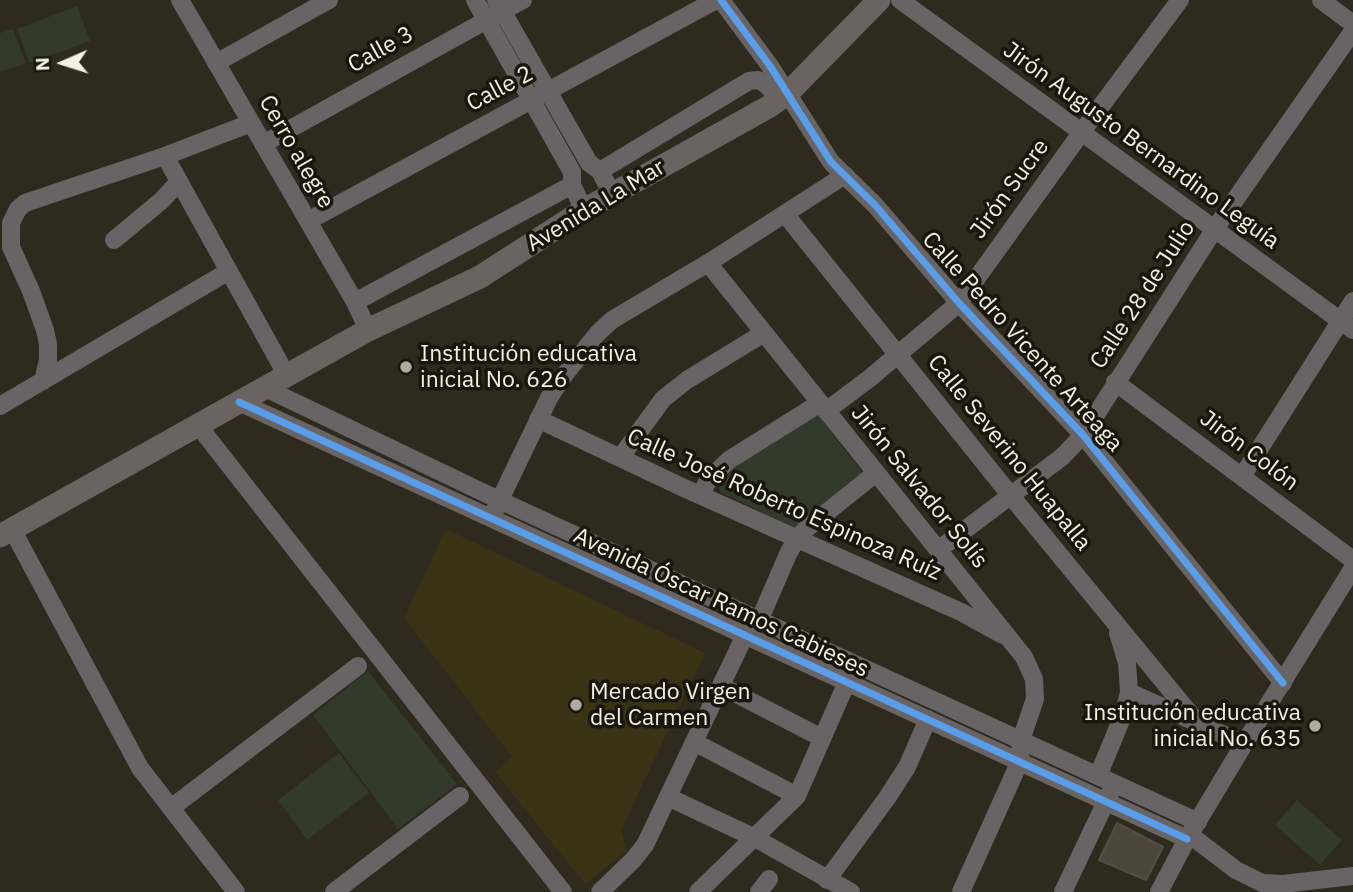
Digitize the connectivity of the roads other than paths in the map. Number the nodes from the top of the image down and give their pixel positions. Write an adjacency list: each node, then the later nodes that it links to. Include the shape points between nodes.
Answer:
1 (180, 0): 14 (street, Cerro alegre)
2 (329, 0): 14 (street)
3 (475, 0): 11 (street)
4 (523, 0): 11 (street, Calle 3)
5 (716, 0): 15 (street, Calle 2)
6 (721, 0): 16 (street, Calle Pedro Vicente Arteaga, via 750,36)
7 (879, 0): 16 (main road, Avenida La Mar)
8 (900, 0): 18 (street, Jirón Augusto Bernardino Leguía)
9 (1180, 0): 18 (street, Jirón Sucre)
10 (1321, 0): 12 (street)
11 (495, 11): 15 (street); 19 (street, Calle 3)
12 (1353, 24)
13 (1353, 30): 29 (street, Calle 28 de Julio)
14 (216, 63): 17 (street, Cerro alegre)
15 (539, 96): 21 (street); 24 (street, via 572,172); 28 (street, Calle 2)
16 (784, 96): 21 (street, via 758,80 749,81); 22 (street, Calle Pedro Vicente Arteaga); 25 (main road, Avenida La Mar)
17 (251, 123): 19 (street, Cerro alegre); 20 (street)
18 (1081, 133): 29 (street, Jirón Augusto Bernardino Leguía); 35 (street, Jirón Sucre)
19 (263, 144): 28 (street, Cerro alegre)
20 (166, 156): 23 (street); 41 (street, via 25,202 19,209 12,223 12,247 47,337)
21 (600, 171): 25 (street)
22 (845, 175): 27 (street); 35 (street, Calle Pedro Vicente Arteaga)
23 (178, 183): 30 (street); 32 (street)
24 (572, 185): 26 (street); 34 (street)
25 (612, 194): 26 (main road, Avenida La Mar)
26 (584, 210): 37 (main road, Avenida La Mar, via 481,277)
27 (785, 215): 31 (street); 39 (street, Calle Severino Huapalla)
28 (308, 222): 34 (street, Cerro alegre)
29 (1214, 230): 36 (street, Jirón Augusto Bernardino Leguía); 42 (street, Calle 28 de Julio)
30 (114, 240)
31 (708, 263): 38 (street, Jirón Salvador Solís); 47 (street, via 612,320 562,378)
32 (229, 271): 40 (street); 41 (street)
33 (1353, 300): 36 (street)
34 (355, 302): 37 (street, Cerro alegre)
35 (959, 303): 39 (street, Jirón Sucre); 49 (street, Calle Pedro Vicente Arteaga)
36 (1347, 325): 52 (street)
37 (368, 330): 40 (main road, Avenida La Mar)
38 (764, 333): 46 (street, Jirón Salvador Solís); 50 (street, via 663,399)
39 (898, 354): 46 (street, Jirón Sucre); 54 (street, Calle Severino Huapalla)
40 (286, 376): 43 (main road, Avenida La Mar)
41 (43, 381): 45 (street)
42 (1115, 382): 49 (street, Calle 28 de Julio); 52 (street, Jirón Colón)
43 (265, 388): 44 (main road, Avenida La Mar); 55 (street, Avenida Óscar Ramos Cabieses)
44 (239, 402): 48 (main road, Avenida La Mar); 56 (street, Avenida Óscar Ramos Cabieses)
45 (0, 406)
46 (823, 407): 51 (street, Jirón Salvador Solís); 53 (street, Jirón Sucre, via 729,460)
47 (537, 419): 50 (street, Calle José Roberto Espinoza Ruíz); 55 (street)
48 (197, 424): 57 (main road, Avenida La Mar); 90 (street)
49 (1083, 435): 54 (street, Calle 28 de Julio); 68 (street, Calle Pedro Vicente Arteaga)
50 (620, 458): 53 (street, Calle José Roberto Espinoza Ruíz)
51 (876, 473): 58 (street); 59 (street, Jirón Salvador Solís)
52 (1243, 475): 60 (street, Jirón Colón)
53 (701, 494): 58 (street, Calle José Roberto Espinoza Ruíz)
54 (1011, 496): 59 (street, Calle 28 de Julio); 63 (street, Calle Severino Huapalla)
55 (499, 500): 56 (street); 62 (street, Avenida Óscar Ramos Cabieses)
56 (492, 518): 64 (street, Avenida Óscar Ramos Cabieses)
57 (6, 532): 83 (street, via 140,768)
58 (797, 538): 62 (street); 65 (street, Calle José Roberto Espinoza Ruíz)
59 (938, 550): 65 (street, Jirón Salvador Solís)
60 (1353, 560)
61 (1353, 568): 68 (street)
62 (760, 619): 64 (street); 74 (street, Avenida Óscar Ramos Cabieses)
63 (1115, 623): 70 (street, via 1124,647); 72 (street, Calle Severino Huapalla)
64 (745, 635): 67 (street, Avenida Óscar Ramos Cabieses); 69 (street)
65 (1009, 638): 74 (street, Jirón Salvador Solís, via 1034,679 1035,699)
66 (358, 666): 83 (street)
67 (847, 682): 71 (street, Avenida Óscar Ramos Cabieses); 73 (street)
68 (1283, 683): 76 (street)
69 (721, 687): 73 (street); 75 (street)
70 (1129, 692): 72 (street); 78 (street)
71 (928, 719): 77 (street, Avenida Óscar Ramos Cabieses); 87 (street, via 887,798)
72 (1196, 721): 76 (street)
73 (822, 738): 80 (street)
74 (1021, 740): 77 (street, Jirón Salvador Solís); 78 (street, Avenida Óscar Ramos Cabieses)
75 (694, 742): 80 (street); 81 (street)
76 (1244, 744): 84 (street)
77 (1020, 761): 82 (street, Avenida Óscar Ramos Cabieses); 94 (street)
78 (1106, 780): 82 (street); 84 (street, Avenida Óscar Ramos Cabieses)
79 (460, 796): 89 (street)
80 (797, 796): 85 (street)
81 (668, 797): 85 (street); 91 (street, via 645,845)
82 (1106, 801): 84 (street, Avenida Óscar Ramos Cabieses); 95 (street)
83 (171, 808): 88 (street)
84 (1191, 832): 86 (street, via 1236,870 1262,883); 96 (street)
85 (755, 838): 87 (street); 92 (street)
86 (1353, 876)
87 (827, 880): 93 (street)
88 (236, 892)
89 (334, 892)
90 (563, 892)
91 (600, 892)
92 (698, 892)
93 (850, 892)
94 (961, 892)
95 (1063, 892)
96 (1159, 892)

